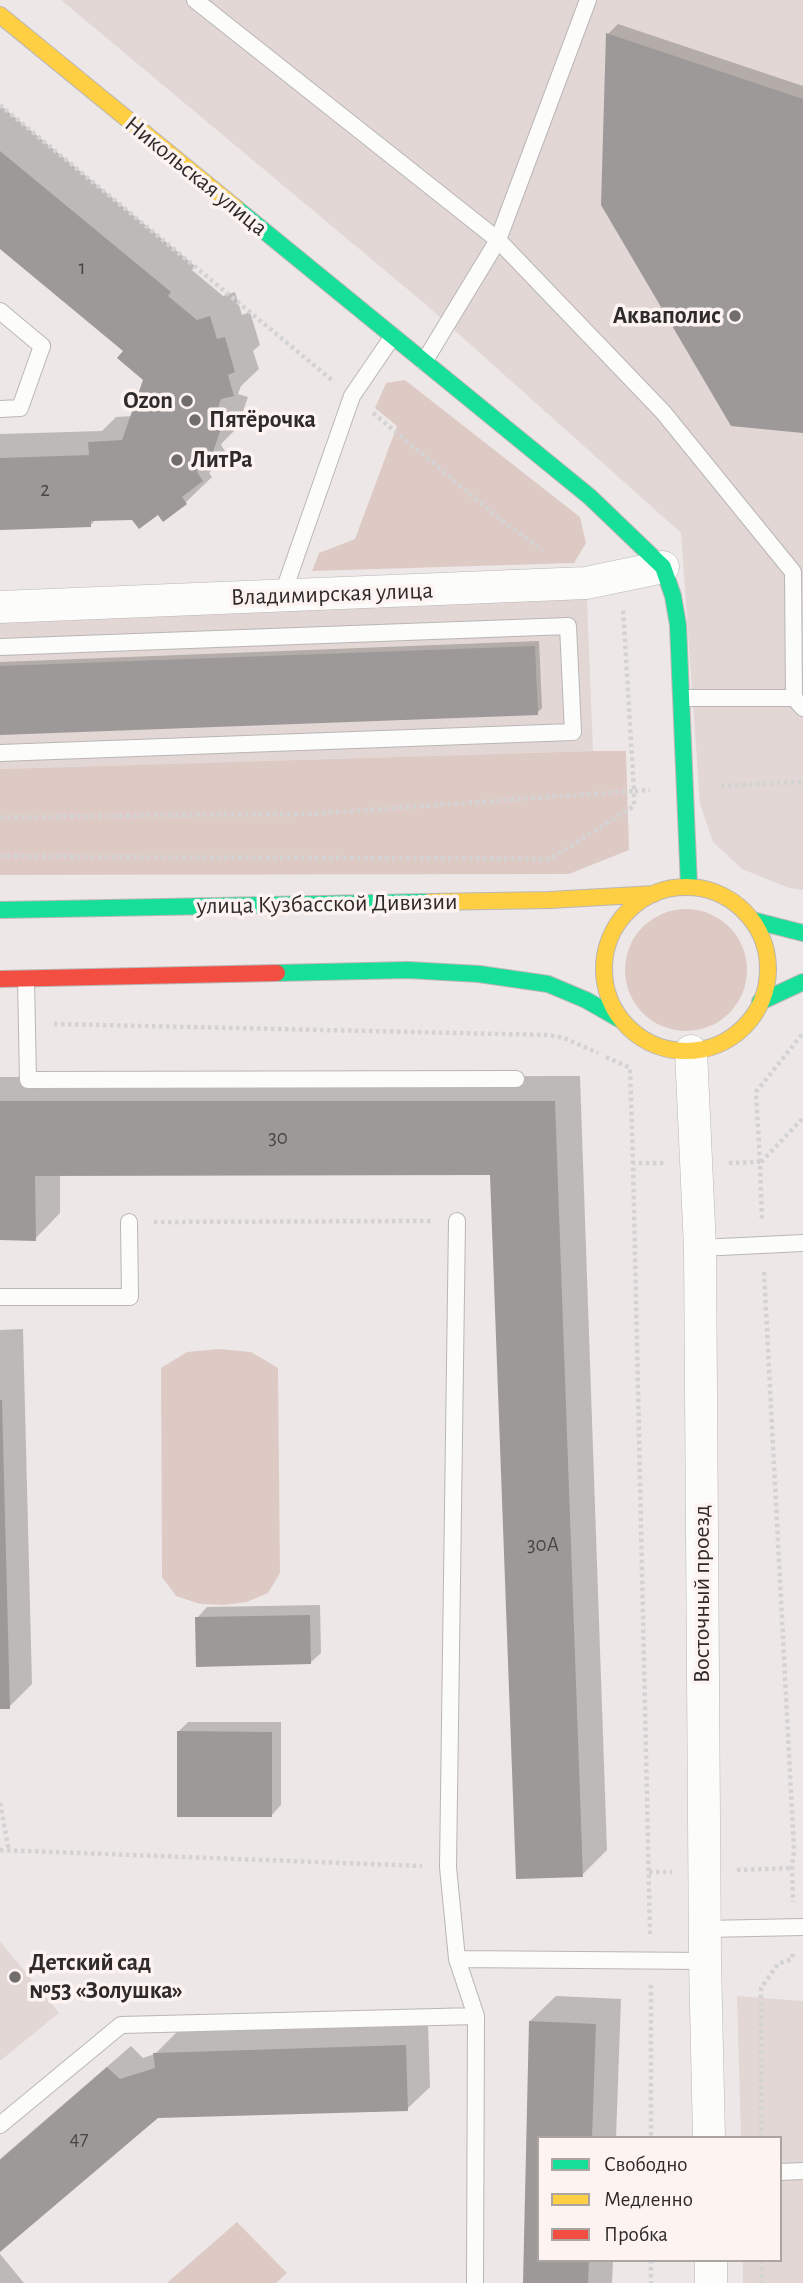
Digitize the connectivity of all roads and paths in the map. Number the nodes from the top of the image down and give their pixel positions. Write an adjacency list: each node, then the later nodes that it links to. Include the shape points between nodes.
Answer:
1 (12, 0): 4 (lane)
2 (195, 0): 6 (lane)
3 (588, 0): 6 (lane)
4 (0, 14): 8 (street, Никольская улица)
5 (0, 106): 10 (path)
6 (498, 240): 9 (lane); 18 (lane, via 663,412 793,572)
7 (0, 311): 11 (lane, via 42,346 20,408)
8 (393, 336): 9 (street, Никольская улица); 10 (lane)
9 (424, 362): 13 (street, Никольская улица, via 590,497)
10 (352, 396): 12 (path); 14 (lane)
11 (0, 409)
12 (499, 518)
13 (663, 567): 14 (street, Владимирская улица, via 586,583); 17 (street, via 678,625)
14 (282, 596): 15 (street, Владимирская улица)
15 (0, 607)
16 (0, 647): 19 (lane, via 568,626 573,732)
17 (682, 698): 18 (lane); 24 (street)
18 (799, 703)
19 (0, 753)
20 (634, 791): 21 (path, via 310,814)
21 (0, 817)
22 (0, 856): 23 (path)
23 (550, 859)
24 (689, 887): 25 (street, улица Кузбасской Дивизии); 27 (street, улица Кузбасской Дивизии, via 713,891 735,902)
25 (654, 894): 26 (street, улица Кузбасской Дивизии, via 536,901); 33 (street, улица Кузбасской Дивизии, via 620,920 607,944 604,971 609,997)
26 (0, 910)
27 (752, 920): 28 (street, улица Кузбасской Дивизии); 32 (street, улица Кузбасской Дивизии, via 764,941 768,965)
28 (803, 933)
29 (0, 979): 30 (street, улица Кузбасской Дивизии)
30 (26, 979): 33 (street, улица Кузбасской Дивизии, via 408,970 479,974 548,984); 34 (lane)
31 (803, 982): 32 (street, улица Кузбасской Дивизии)
32 (761, 1002): 36 (street, улица Кузбасской Дивизии, via 738,1033 716,1046)
33 (621, 1020): 36 (street, улица Кузбасской Дивизии, via 641,1038 665,1048)
34 (28, 1023): 37 (lane, via 28,1080); 40 (path, via 564,1038 630,1068)
35 (803, 1033): 39 (path, via 756,1092)
36 (691, 1051): 41 (street, Восточный проезд)
37 (516, 1079)
38 (803, 1118): 39 (path)
39 (760, 1162): 41 (path); 45 (path)
40 (632, 1163): 41 (path); 55 (path)
41 (695, 1164): 46 (street, Восточный проезд)
42 (457, 1221): 43 (path); 51 (lane)
43 (129, 1222): 47 (lane, via 130,1297)
44 (803, 1243): 45 (lane)
45 (762, 1245): 46 (lane); 52 (path)
46 (700, 1248): 53 (street, Восточный проезд)
47 (0, 1297)
48 (0, 1803): 50 (path)
49 (0, 1850): 50 (path)
50 (9, 1850): 51 (path)
51 (448, 1867): 54 (lane)
52 (798, 1927): 53 (lane); 61 (path, via 792,1959 778,1964 761,1988)
53 (705, 1930): 56 (street, Восточный проезд)
54 (457, 1959): 55 (lane); 57 (lane)
55 (651, 1960): 56 (lane); 59 (path)
56 (705, 1961): 60 (street, Восточный проезд)
57 (476, 2016): 58 (lane, via 121,2025); 67 (lane)
58 (0, 2124)
59 (651, 2136)
60 (709, 2136)
61 (761, 2136)
62 (803, 2171): 63 (lane)
63 (782, 2172)
64 (651, 2262): 68 (path)
65 (711, 2262): 69 (street)
66 (761, 2262): 70 (path)
67 (475, 2283)
68 (651, 2283)
69 (711, 2283)
70 (762, 2283)

